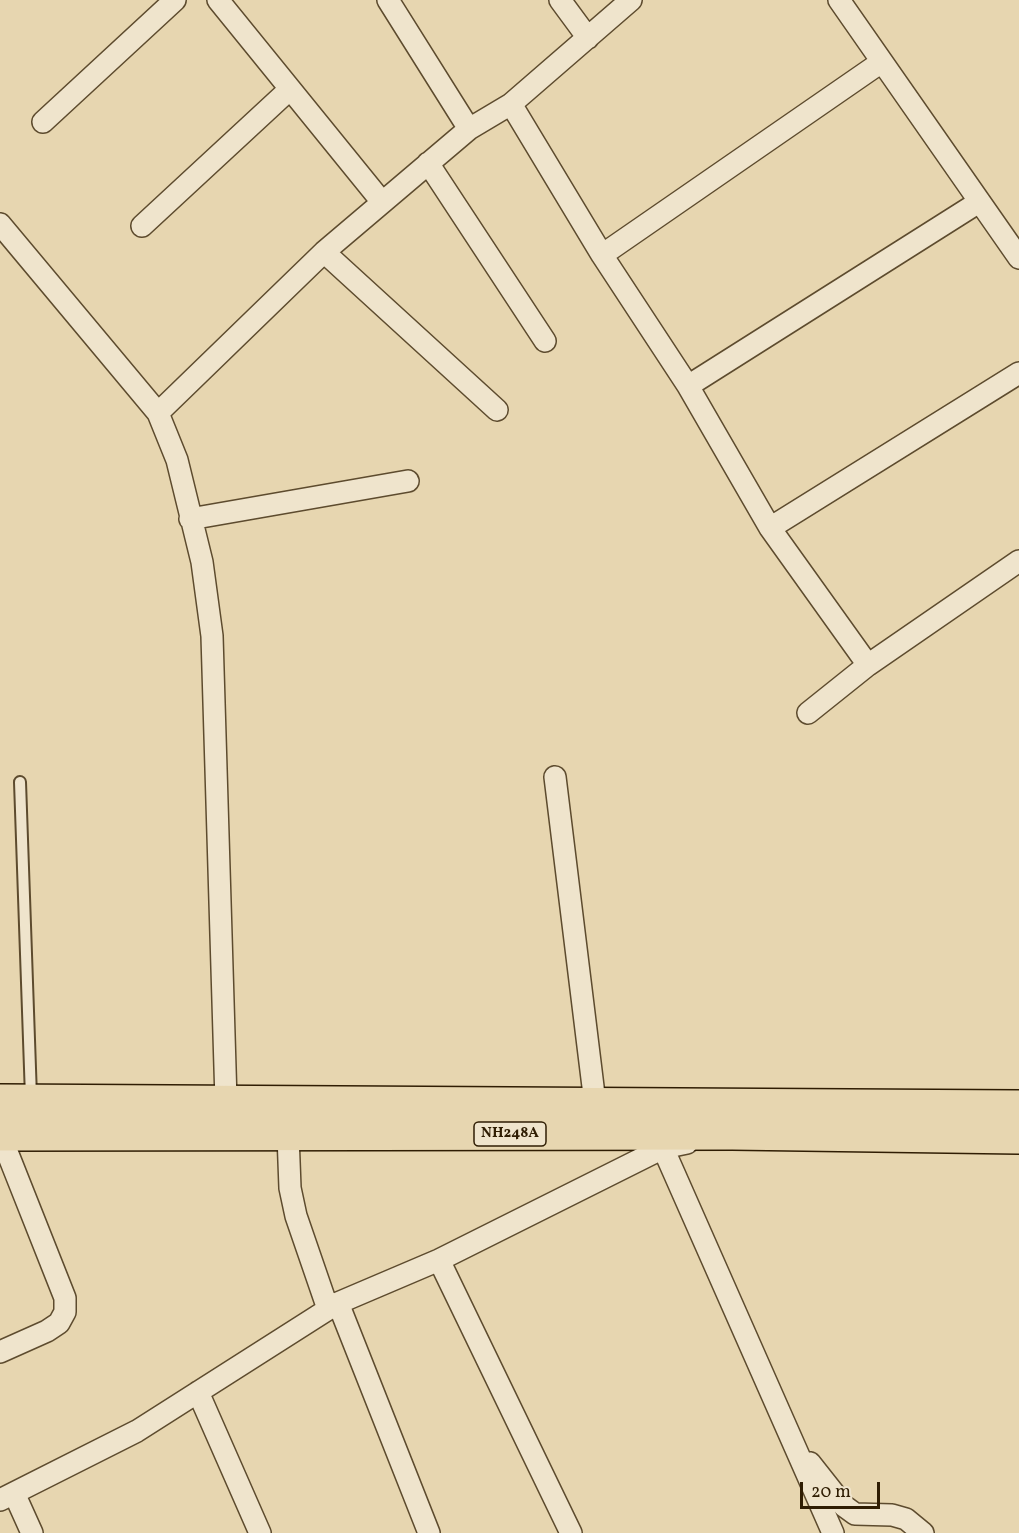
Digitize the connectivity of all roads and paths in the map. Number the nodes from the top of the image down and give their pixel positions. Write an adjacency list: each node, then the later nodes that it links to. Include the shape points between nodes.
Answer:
1 (175, 0): 11 (street)
2 (218, 0): 9 (street)
3 (388, 0): 12 (street)
4 (560, 0): 7 (street)
5 (631, 0): 7 (street)
6 (839, 0): 8 (street)
7 (588, 38): 10 (street)
8 (880, 63): 15 (street); 19 (street)
9 (290, 89): 14 (street); 17 (street)
10 (511, 104): 12 (street); 19 (street)
11 (43, 122)
12 (469, 129): 13 (street)
13 (428, 163): 14 (street); 21 (street)
14 (382, 202): 18 (street)
15 (979, 202): 20 (street); 23 (street)
16 (0, 224): 25 (street)
17 (142, 225)
18 (324, 252): 24 (street); 25 (street)
19 (602, 255): 23 (street)
20 (1019, 258)
21 (545, 341)
22 (1019, 373): 28 (street)
23 (688, 387): 28 (street)
24 (497, 410)
25 (158, 413): 27 (street, via 177,460)
26 (408, 481): 27 (street)
27 (190, 519): 35 (street, via 202,562 212,636)
28 (770, 528): 30 (street)
29 (1019, 561): 30 (street)
30 (868, 665): 31 (street)
31 (807, 713)
32 (555, 777): 36 (street)
33 (20, 782): 34 (lane)
34 (16, 1101): 35 (highway, NH248A)
35 (226, 1101): 36 (highway, NH248A)
36 (595, 1103): 37 (highway, NH248A)
37 (1019, 1107)
38 (732, 1133): 40 (highway, NH248A); 41 (highway, NH248A); 42 (street)
39 (0, 1134): 40 (highway, NH248A); 45 (street, via 65,1298 65,1312 59,1323)
40 (288, 1135): 44 (street, via 292,1197)
41 (1019, 1137)
42 (663, 1148): 43 (street); 47 (street)
43 (439, 1260): 44 (street); 52 (street)
44 (333, 1306): 46 (street); 51 (street)
45 (0, 1352)
46 (198, 1392): 48 (street, via 136,1431); 50 (street)
47 (789, 1436): 53 (street); 54 (street, via 844,1506 855,1514 892,1515 906,1519)
48 (7, 1497): 49 (street)
49 (32, 1533)
50 (260, 1533)
51 (429, 1533)
52 (571, 1533)
53 (833, 1533)
54 (923, 1533)

